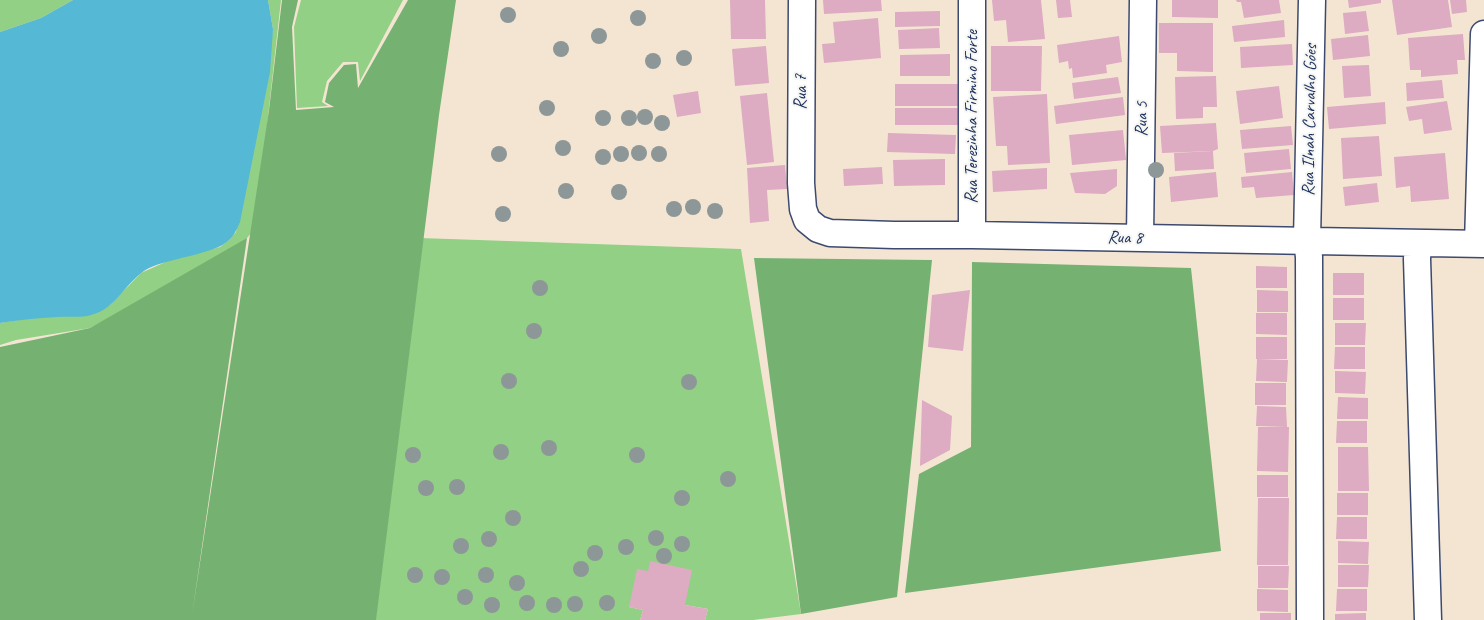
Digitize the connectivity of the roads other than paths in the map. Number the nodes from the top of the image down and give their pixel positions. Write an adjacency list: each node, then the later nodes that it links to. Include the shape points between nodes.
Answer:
1 (802, 0): 6 (street, Rua 7)
2 (972, 0): 7 (street, Rua Terezinha Firmino Forte)
3 (1143, 0): 8 (street, Rua 5)
4 (1312, 0): 9 (street, Rua Ilnah Carvalho Góes)
5 (1484, 34): 11 (street)
6 (801, 183): 7 (street, Rua 8, via 803,209 808,220 818,229 830,233)
7 (972, 235): 8 (street, Rua 8)
8 (1140, 238): 9 (street, Rua 8)
9 (1307, 240): 10 (street, Rua 8); 12 (street, Rua Ilnah Carvalho Góes)
10 (1418, 243): 11 (street, Rua 8); 13 (street)
11 (1481, 244)
12 (1310, 620)
13 (1428, 620)

